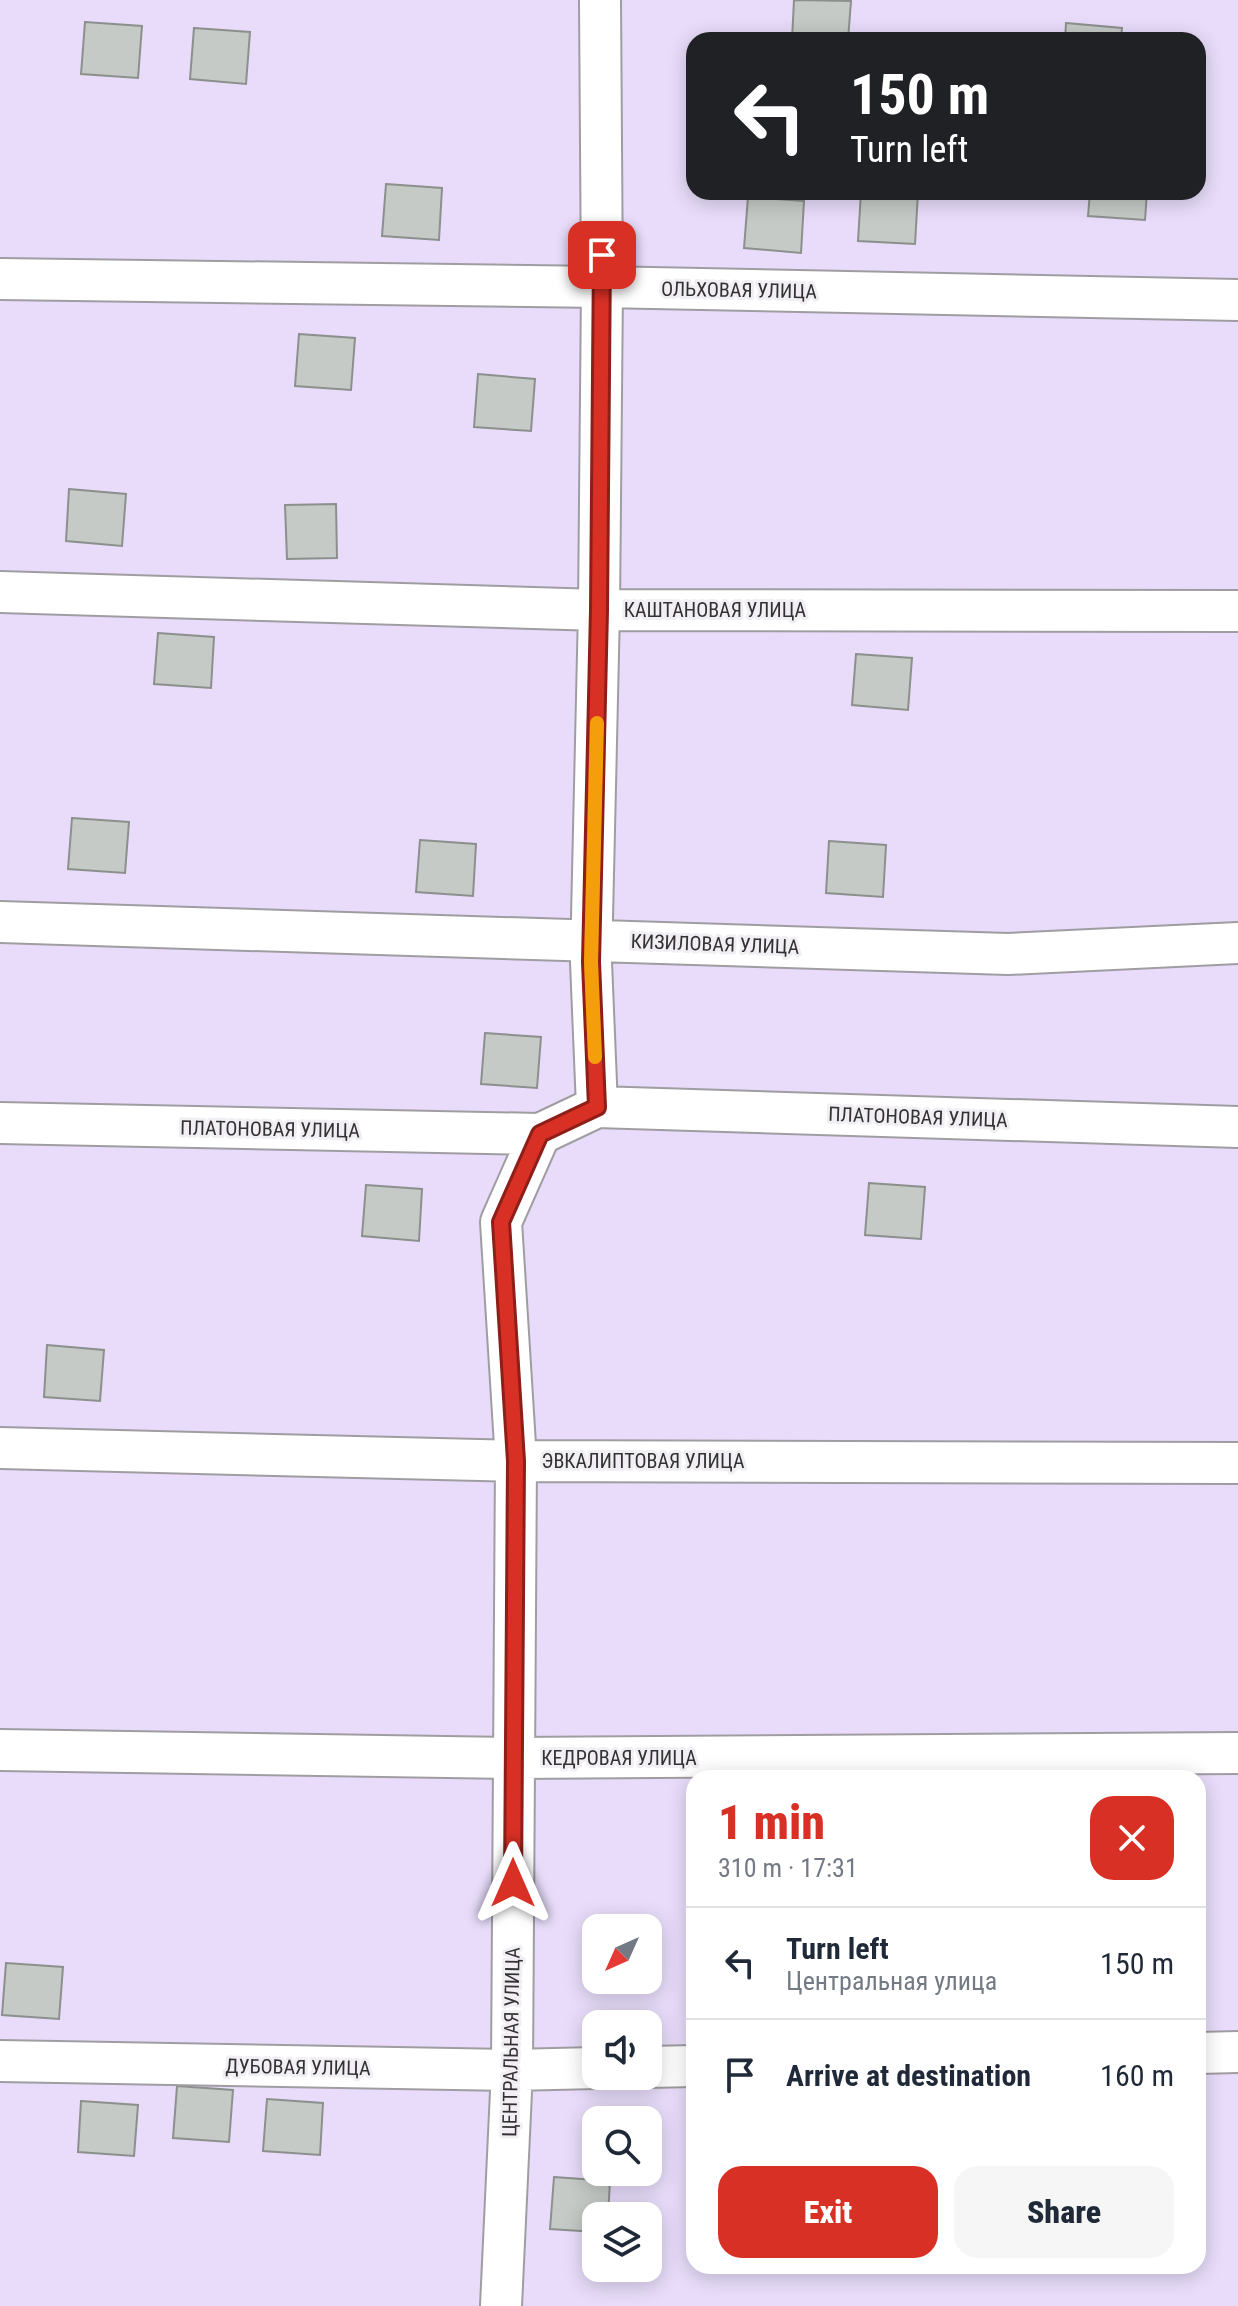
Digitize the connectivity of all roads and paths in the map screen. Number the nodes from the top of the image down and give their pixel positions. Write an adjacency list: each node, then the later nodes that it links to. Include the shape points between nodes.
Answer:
1 (600, 0): 3 (street)
2 (0, 279): 3 (street, ОЛЬХОВАЯ УЛИЦА)
3 (602, 287): 4 (street, ОЛЬХОВАЯ УЛИЦА); 6 (street)
4 (1238, 300)
5 (0, 592): 6 (street, КАШТАНОВАЯ УЛИЦА)
6 (599, 610): 7 (street, КАШТАНОВАЯ УЛИЦА); 9 (street)
7 (1238, 611)
8 (0, 922): 9 (street, КИЗИЛОВАЯ УЛИЦА)
9 (592, 940): 10 (street, КИЗИЛОВАЯ УЛИЦА, via 1008,954); 11 (street)
10 (1238, 943)
11 (597, 1107): 13 (street, ПЛАТОНОВАЯ УЛИЦА); 14 (street)
12 (0, 1123): 14 (street, ПЛАТОНОВАЯ УЛИЦА)
13 (1238, 1127)
14 (540, 1134): 16 (street, ЦЕНТРАЛЬНАЯ УЛИЦА, via 501,1222)
15 (0, 1448): 16 (street, ЭВКАЛИПТОВАЯ УЛИЦА)
16 (516, 1461): 17 (street, ЭВКАЛИПТОВАЯ УЛИЦА); 20 (street, ЦЕНТРАЛЬНАЯ УЛИЦА)
17 (1238, 1463)
18 (0, 1750): 20 (street, КЕДРОВАЯ УЛИЦА)
19 (1238, 1753): 20 (street, КЕДРОВАЯ УЛИЦА)
20 (514, 1758): 27 (street, ЦЕНТРАЛЬНАЯ УЛИЦА)
21 (1238, 2052): 22 (street)
22 (1206, 2053)
23 (0, 2061): 27 (street, ДУБОВАЯ УЛИЦА)
24 (686, 2066): 25 (street)
25 (662, 2067)
26 (582, 2068): 27 (street, ДУБОВАЯ УЛИЦА)
27 (512, 2070): 28 (street, ЦЕНТРАЛЬНАЯ УЛИЦА)
28 (501, 2306)

